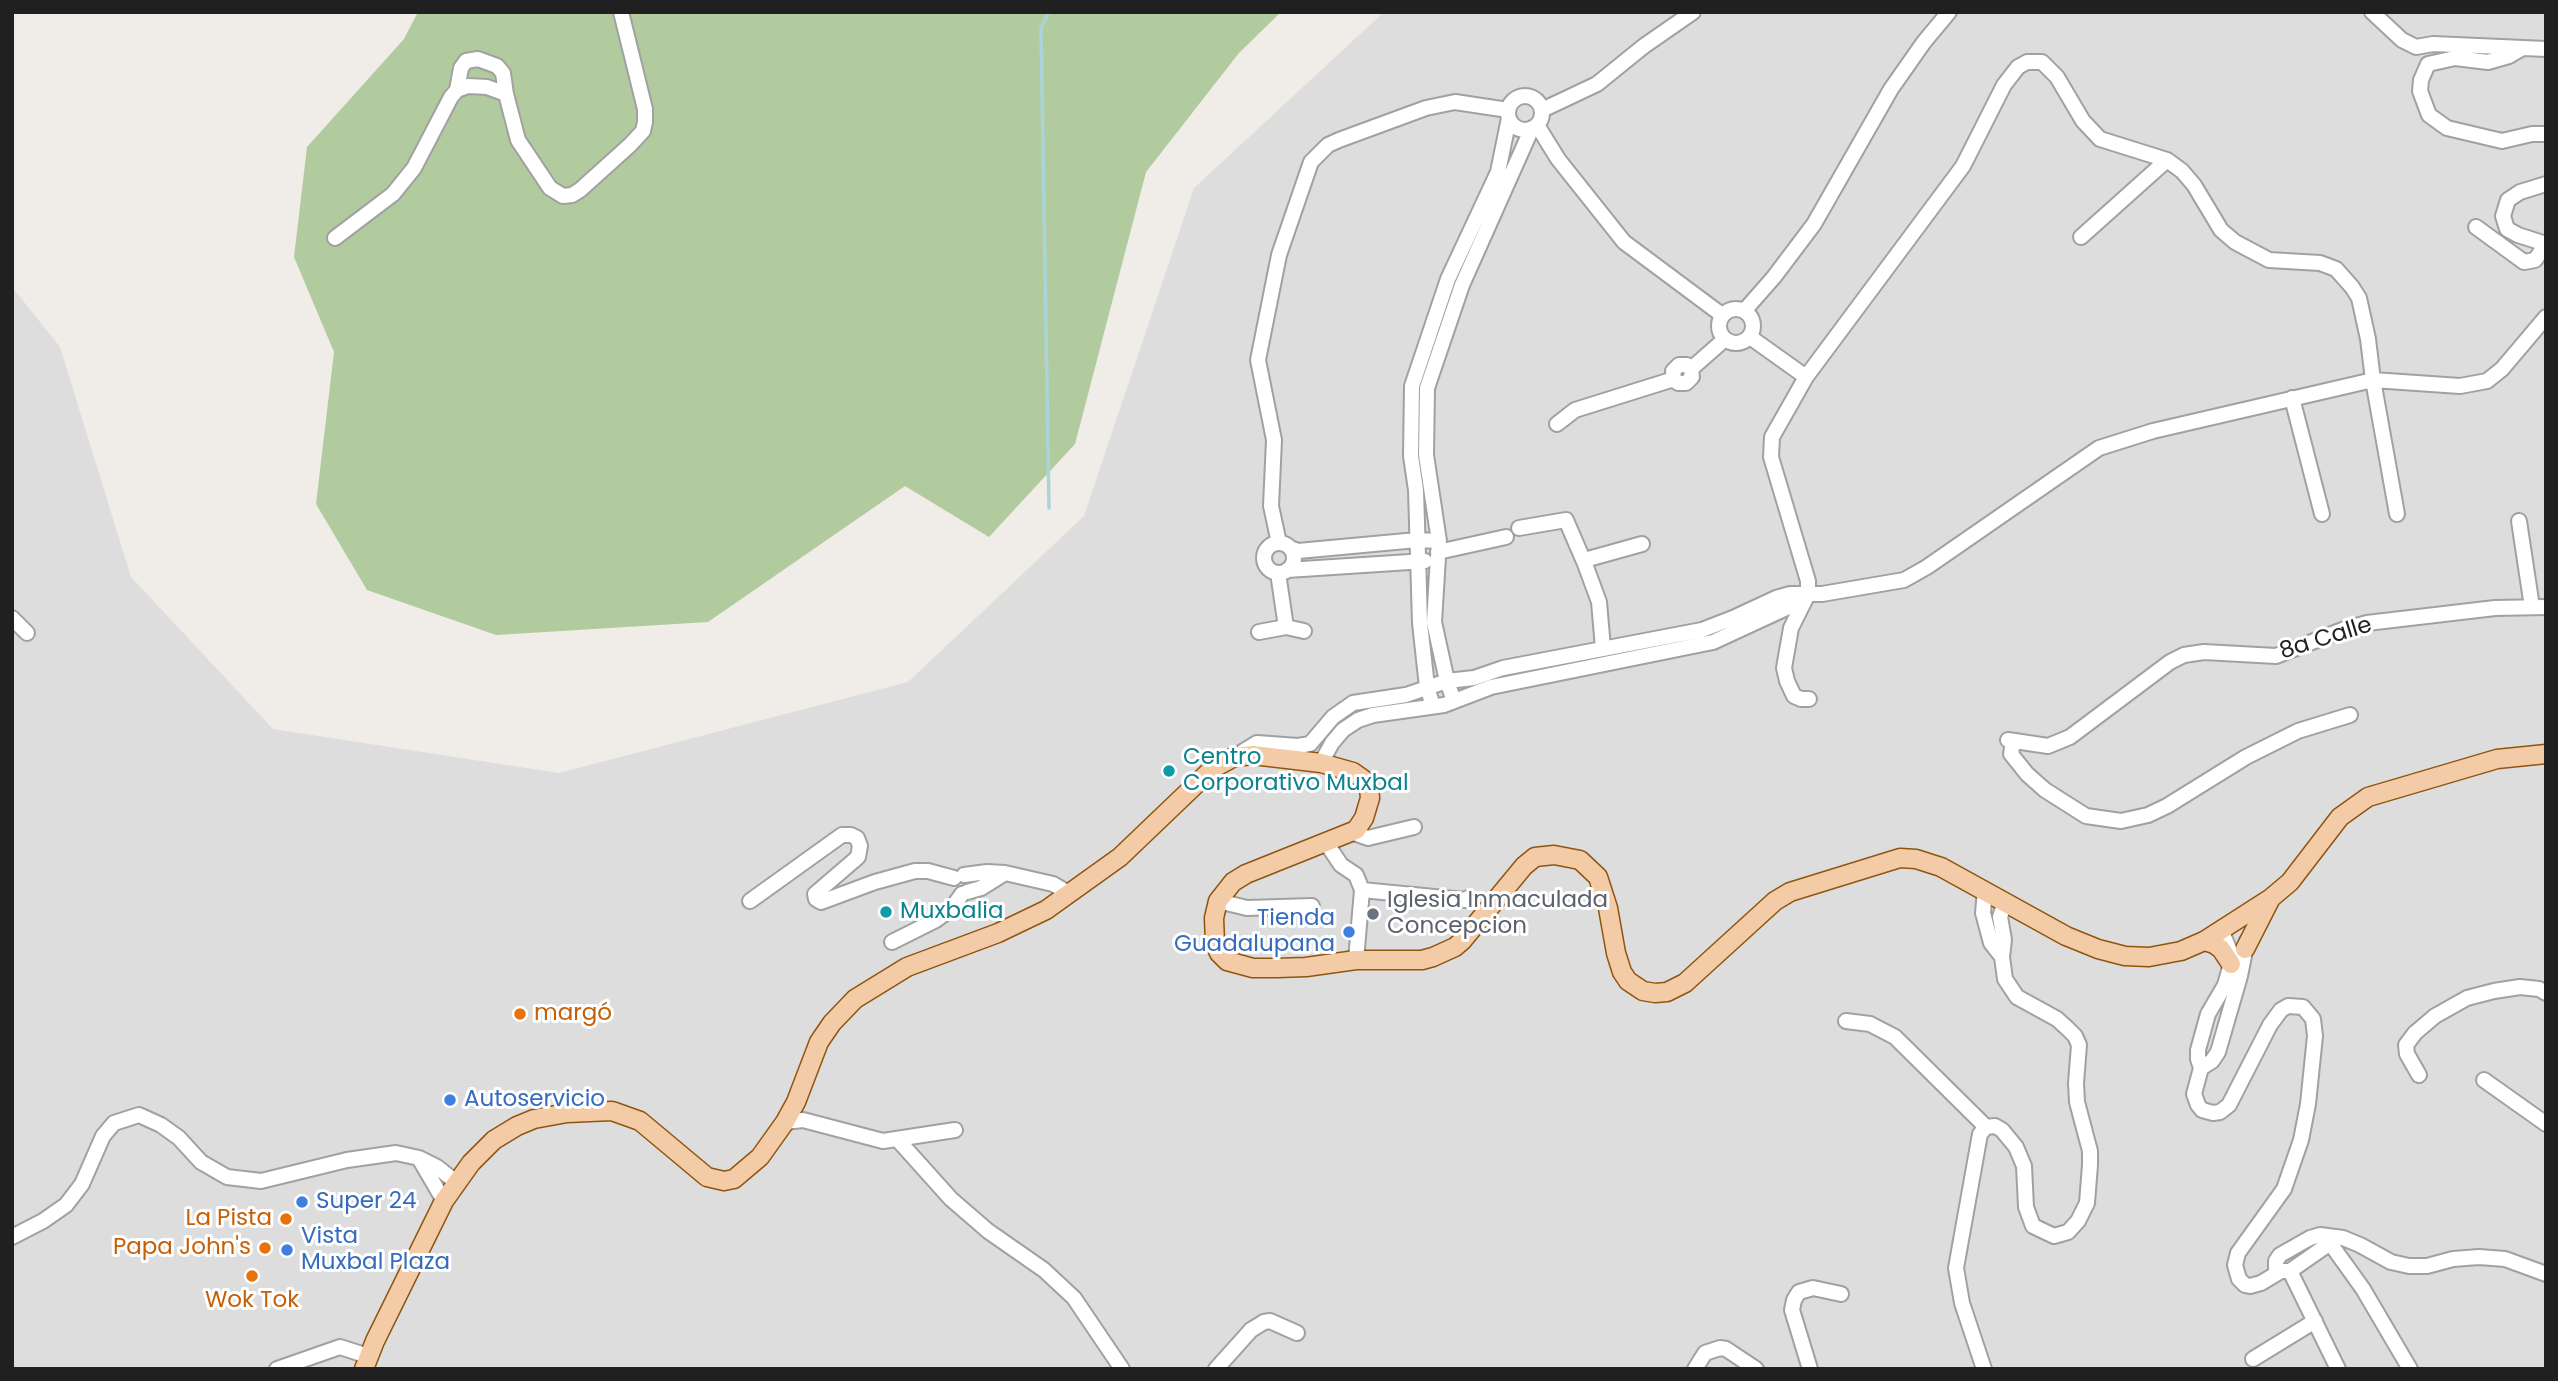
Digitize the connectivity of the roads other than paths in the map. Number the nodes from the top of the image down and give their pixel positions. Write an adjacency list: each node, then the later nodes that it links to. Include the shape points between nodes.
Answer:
1 (621, 12): 8 (street, via 645,109 643,131 580,190 563,196 550,188 518,140)
2 (1693, 12): 9 (street, via 1597,84)
3 (1949, 12): 19 (street, via 1891,89 1814,224)
4 (2372, 12): 5 (street, via 2416,47)
5 (2521, 49): 6 (street); 12 (street, via 2488,62 2455,58 2428,64 2420,91 2430,116 2447,128 2502,141)
6 (2546, 49)
7 (457, 90): 8 (street, via 487,87); 8 (street, via 461,68 466,61 478,59 503,73); 17 (street, via 414,168 394,194)
8 (506, 94)
9 (1542, 110): 10 (street, via 1537,100 1523,96 1514,99); 11 (street)
10 (1509, 114): 11 (street, via 1521,129); 33 (street, via 1498,172 1448,279 1412,386); 35 (street, via 1455,102 1426,108 1328,145 1311,162 1279,255 1258,360 1274,440 1271,506)
11 (1534, 126): 20 (street, via 1623,242); 36 (street, via 1462,285 1427,388 1426,455)
12 (2546, 134)
13 (2167, 160): 16 (street); 24 (street, via 2099,139 2082,121 2057,76 2042,62 2022,64 2004,86 1963,166); 25 (street, via 2188,178 2221,230 2235,242 2269,260 2320,263 2336,269 2359,298)
14 (2546, 184): 18 (street, via 2508,200 2502,216 2507,229)
15 (2476, 227): 18 (street, via 2524,262 2535,260)
16 (2081, 237)
17 (335, 238)
18 (2546, 244)
19 (1745, 310): 20 (street, via 1731,309); 22 (street, via 1754,323)
20 (1722, 315): 23 (street, via 1719,331)
21 (2546, 317): 25 (street, via 2487,381 2460,386)
22 (1750, 337): 23 (street, via 1741,343); 24 (street)
23 (1725, 340): 27 (street, via 1691,369 1689,382 1681,384 1674,379 1575,410)
24 (1806, 377): 40 (street, via 1775,427 1770,447)
25 (2373, 380): 26 (street); 29 (street)
26 (2292, 398): 28 (street); 40 (street, via 2153,430 2099,448 1904,579)
27 (1557, 424)
28 (2322, 514)
29 (2398, 514)
30 (2519, 521): 41 (street)
31 (1519, 528): 38 (street, via 1566,520)
32 (1506, 537): 36 (street)
33 (1417, 540): 35 (street, via 1298,551); 36 (street); 37 (street)
34 (1642, 544): 38 (street, via 1588,559)
35 (1284, 545): 39 (street, via 1294,557 1291,567); 39 (street, via 1269,546 1264,555 1268,569)
36 (1438, 552): 37 (street); 48 (street, via 1434,622)
37 (1418, 560): 39 (street); 49 (street)
38 (1585, 564): 47 (street, via 1600,602)
39 (1282, 572): 43 (street)
40 (1808, 594): 47 (street, via 1776,598 1702,630); 50 (street, via 1791,628 1784,668 1794,696); 51 (street, via 1713,642 1492,687)
41 (2539, 607): 53 (street, 8a Calle, via 2367,622 2276,656 2184,655 2070,737 2048,746 2011,740 2011,754 2045,790 2086,816 2121,821 2148,816 2246,757 2298,732)
42 (12, 618): 46 (street)
43 (1286, 627): 44 (street); 45 (street)
44 (1304, 631)
45 (1259, 632)
46 (27, 633)
47 (1603, 648): 48 (street)
48 (1447, 681): 49 (street); 51 (street)
49 (1427, 687): 52 (street); 55 (street, via 1353,703 1333,717 1310,744 1257,743)
50 (1810, 699)
51 (1454, 701): 52 (street)
52 (1433, 706): 56 (street, via 1358,720 1343,730)
53 (2350, 715)
54 (2546, 754): 67 (main road, via 2497,759 2368,797 2340,817 2290,882)
55 (1234, 757): 56 (main road); 65 (main road, via 1212,769 1120,857)
56 (1321, 762): 58 (main road, via 1353,772 1369,788 1367,808)
57 (1414, 827): 58 (street, via 1368,838)
58 (1351, 832): 59 (main road)
59 (1325, 841): 62 (street, via 1341,865 1356,875); 69 (main road, via 1246,874)
60 (1005, 873): 61 (street); 64 (street); 65 (street, via 1053,884)
61 (959, 877): 64 (street, via 953,888); 68 (street, via 915,872 821,902 815,894 859,857 857,838 842,835)
62 (1362, 890): 66 (street); 78 (street)
63 (1985, 890): 70 (main road); 77 (street, via 1983,913 1991,943); 78 (main road, via 1933,863 1900,858 1883,861 1790,892 1685,983 1655,993 1643,991 1622,972 1598,877 1580,860 1535,857 1455,947 1422,960)
64 (964, 893): 75 (street, via 936,920)
65 (1070, 894): 87 (main road, via 998,933 907,967 855,999 819,1042)
66 (1468, 898)
67 (2271, 898): 72 (main road); 76 (main road)
68 (750, 901)
69 (1218, 901): 71 (street, via 1247,908); 78 (main road, via 1215,943 1227,961 1277,968)
70 (2005, 901): 74 (main road, via 2066,936 2125,956 2181,951); 77 (street, via 2000,917)
71 (1312, 906)
72 (2252, 910): 73 (main road); 76 (street)
73 (2221, 930): 74 (main road); 79 (street)
74 (2204, 941): 79 (main road, via 2221,949)
75 (892, 942)
76 (2245, 949): 83 (street)
77 (2002, 957): 89 (street, via 2011,990 2029,1006 2057,1019 2079,1045 2077,1102 2090,1165 2087,1203 2068,1231 2054,1236 2033,1226 2026,1207 2024,1166 2016,1147 2002,1130)
78 (1356, 960)
79 (2231, 964): 81 (street)
80 (2546, 993): 85 (street, via 2520,987 2494,990 2467,998 2435,1016 2406,1045)
81 (2207, 1020): 83 (street); 84 (street, via 2197,1056)
82 (1846, 1021): 89 (street, via 1870,1024 1895,1037)
83 (2225, 1024): 84 (street, via 2216,1057)
84 (2202, 1068): 98 (street, via 2195,1100 2207,1112 2220,1112 2229,1105 2281,1010 2303,1007 2313,1019 2308,1104 2296,1153 2284,1189 2235,1265 2245,1285)
85 (2419, 1075)
86 (2484, 1080): 88 (street)
87 (785, 1122): 91 (street, via 803,1120 873,1140); 93 (main road, via 744,1173 724,1181 699,1172 635,1118 600,1110 534,1119 506,1132 482,1151)
88 (2546, 1124)
89 (1986, 1127): 111 (street, via 1980,1134 1956,1268 1962,1303)
90 (954, 1130): 91 (street)
91 (898, 1140): 106 (street, via 951,1199 1074,1298)
92 (419, 1158): 93 (street); 94 (street); 95 (street, via 396,1153 261,1181 228,1177 201,1163 152,1119 127,1117 103,1136 82,1184 66,1205)
93 (456, 1182): 94 (main road)
94 (444, 1201): 104 (main road)
95 (12, 1237)
96 (2329, 1238): 97 (street, via 2310,1238); 98 (street); 99 (street, via 2360,1245 2409,1266 2479,1257 2505,1259); 113 (street)
97 (2285, 1252): 98 (street, via 2294,1256); 98 (street, via 2276,1261)
98 (2288, 1270): 101 (street)
99 (2546, 1274)
100 (1841, 1294): 110 (street, via 1813,1288 1800,1292 1794,1300)
101 (2315, 1321): 103 (street); 112 (street)
102 (1297, 1332): 107 (street, via 1264,1322)
103 (2253, 1359)
104 (366, 1362): 105 (street, via 340,1347)
105 (277, 1369)
106 (1122, 1369)
107 (1216, 1369)
108 (1695, 1369): 109 (street, via 1705,1353 1720,1348)
109 (1756, 1369)
110 (1810, 1369)
111 (1984, 1369)
112 (2338, 1369)
113 (2410, 1369)

